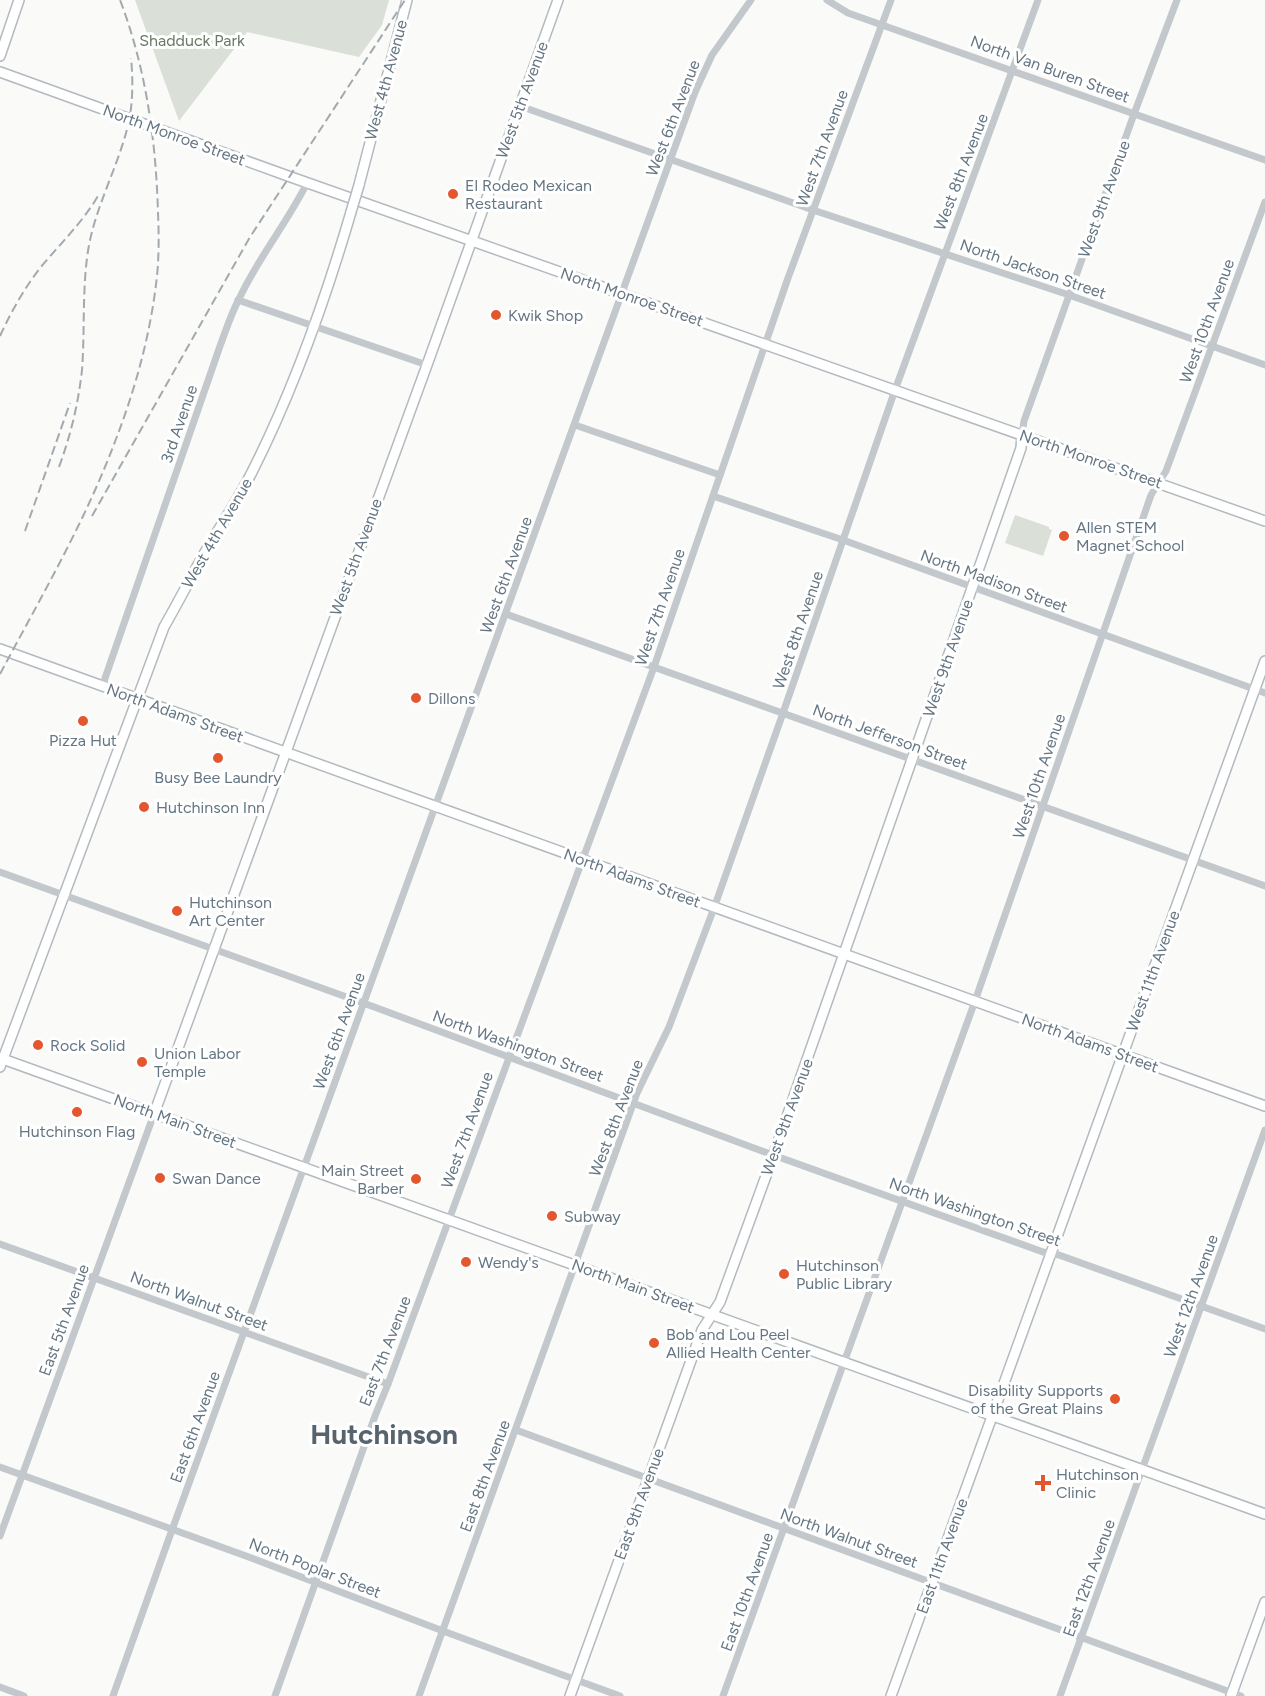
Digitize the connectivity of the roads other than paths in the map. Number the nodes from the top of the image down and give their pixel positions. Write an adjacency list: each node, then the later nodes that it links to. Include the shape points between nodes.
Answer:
1 (19, 0): 10 (street)
2 (407, 0): 25 (street, West 4th Avenue, bridge, via 359,185)
3 (558, 0): 13 (street, West 5th Avenue)
4 (751, 0): 15 (street, West 6th Avenue, via 706,64)
5 (827, 0): 9 (street, North Van Buren Street, via 848,13)
6 (891, 0): 9 (street, West 7th Avenue)
7 (1038, 0): 11 (street, West 8th Avenue)
8 (1177, 0): 14 (street, West 9th Avenue)
9 (882, 24): 11 (street, North Van Buren Street); 19 (street, West 7th Avenue)
10 (0, 56)
11 (1013, 70): 14 (street, North Van Buren Street); 21 (street, West 8th Avenue)
12 (0, 72): 17 (street, North Monroe Street)
13 (520, 106): 15 (street, North Jackson Street); 20 (street, West 5th Avenue)
14 (1134, 114): 16 (street, North Van Buren Street); 23 (street, West 9th Avenue)
15 (670, 160): 19 (street, North Jackson Street); 22 (street, West 6th Avenue)
16 (1265, 160)
17 (307, 183): 20 (street, North Monroe Street); 24 (street, 3rd Avenue)
18 (1265, 202): 27 (street, West 10th Avenue)
19 (813, 210): 21 (street, North Jackson Street); 26 (street, West 7th Avenue)
20 (471, 240): 22 (street, North Monroe Street); 28 (street, West 5th Avenue)
21 (944, 253): 23 (street, North Jackson Street); 30 (street, West 8th Avenue)
22 (623, 294): 26 (street, North Monroe Street); 31 (street, West 6th Avenue)
23 (1069, 295): 27 (street, North Jackson Street); 32 (street, West 9th Avenue)
24 (238, 300): 25 (street); 44 (street, 3rd Avenue)
25 (315, 326): 28 (street); 47 (street, West 4th Avenue, via 251,474 164,627)
26 (766, 344): 30 (street, North Monroe Street); 33 (street, West 7th Avenue)
27 (1211, 346): 29 (street, North Jackson Street); 34 (street, West 10th Avenue)
28 (427, 365): 49 (street, West 5th Avenue)
29 (1265, 365)
30 (895, 390): 32 (street, North Monroe Street); 37 (street, West 8th Avenue)
31 (575, 425): 33 (street); 39 (street, West 6th Avenue)
32 (1022, 435): 34 (street, North Monroe Street); 38 (street, West 9th Avenue, via 1021,448)
33 (720, 476): 35 (street, West 7th Avenue)
34 (1159, 483): 36 (street, North Monroe Street); 40 (street, West 10th Avenue, via 1151,495)
35 (713, 496): 37 (street, North Madison Street); 43 (street, West 7th Avenue)
36 (1265, 521)
37 (843, 540): 38 (street, North Madison Street); 48 (street, West 8th Avenue)
38 (973, 587): 40 (street, North Madison Street); 50 (street, West 9th Avenue)
39 (506, 614): 43 (street, North Jefferson Street); 51 (street, West 6th Avenue)
40 (1102, 634): 45 (street, North Madison Street); 52 (street, West 10th Avenue)
41 (0, 649): 44 (street, North Adams Street)
42 (1265, 661): 45 (street, West 11th Avenue)
43 (654, 668): 48 (street, North Jefferson Street); 53 (street, West 7th Avenue)
44 (102, 687): 47 (street, North Adams Street)
45 (1255, 689): 46 (street, North Madison Street); 54 (street, West 11th Avenue)
46 (1265, 693)
47 (136, 699): 49 (street, North Adams Street); 57 (street, West 4th Avenue)
48 (783, 713): 50 (street, North Jefferson Street); 58 (street, West 8th Avenue)
49 (285, 752): 51 (street, North Adams Street); 59 (street, West 5th Avenue)
50 (912, 759): 52 (street, North Jefferson Street); 60 (street, West 9th Avenue)
51 (436, 806): 53 (street, North Adams Street); 62 (street, West 6th Avenue)
52 (1042, 806): 54 (street, North Jefferson Street); 61 (street, West 10th Avenue)
53 (582, 860): 58 (street, North Adams Street); 64 (street, West 7th Avenue)
54 (1192, 860): 56 (street, North Jefferson Street); 63 (street, West 11th Avenue)
55 (0, 872): 57 (street, North Washington Street)
56 (1265, 886)
57 (63, 895): 59 (street, North Washington Street); 65 (street, West 4th Avenue)
58 (714, 908): 60 (street, North Adams Street); 66 (street, West 8th Avenue, via 669,1027)
59 (213, 950): 62 (street, North Washington Street); 68 (street, West 5th Avenue)
60 (845, 954): 61 (street, North Adams Street); 70 (street, West 9th Avenue)
61 (975, 1001): 63 (street, North Adams Street); 72 (street, West 10th Avenue)
62 (364, 1004): 64 (street, North Washington Street); 71 (street, West 6th Avenue)
63 (1123, 1055): 67 (street, North Adams Street); 75 (street, West 11th Avenue)
64 (509, 1057): 66 (street, North Washington Street); 73 (street, West 7th Avenue)
65 (1, 1061): 68 (street, North Main Street)
66 (634, 1103): 70 (street, North Washington Street); 76 (street, West 8th Avenue)
67 (1265, 1106)
68 (154, 1114): 71 (street, North Main Street); 77 (street, East 5th Avenue)
69 (1265, 1130): 78 (street, West 12th Avenue)
70 (773, 1155): 72 (street, North Washington Street); 79 (street, West 9th Avenue, via 720,1302)
71 (304, 1168): 73 (street, North Main Street); 81 (street, East 6th Avenue)
72 (902, 1203): 75 (street, North Washington Street); 82 (street, West 10th Avenue)
73 (448, 1220): 76 (street, North Main Street); 83 (street, East 7th Avenue)
74 (0, 1244): 77 (street, North Walnut Street)
75 (1050, 1254): 78 (street, North Washington Street); 84 (street, West 11th Avenue)
76 (576, 1265): 79 (street, North Main Street); 85 (street, East 8th Avenue)
77 (94, 1278): 81 (street, North Walnut Street); 88 (street, East 5th Avenue)
78 (1202, 1306): 80 (street, North Washington Street); 87 (street, West 12th Avenue)
79 (711, 1315): 82 (street, North Main Street); 89 (street, East 9th Avenue, via 702,1330)
80 (1265, 1329)
81 (244, 1332): 83 (street, North Walnut Street); 91 (street, East 6th Avenue)
82 (844, 1363): 84 (street, North Main Street); 92 (street, East 10th Avenue)
83 (388, 1384): 94 (street, East 7th Avenue)
84 (992, 1416): 87 (street, North Main Street); 95 (street, East 11th Avenue)
85 (516, 1430): 89 (street, North Walnut Street); 97 (street, East 8th Avenue)
86 (0, 1467): 88 (street, North Poplar Street)
87 (1143, 1470): 90 (street, North Main Street); 98 (street, East 12th Avenue)
88 (22, 1475): 91 (street, North Poplar Street); 93 (street, East 5th Avenue)
89 (648, 1479): 92 (street, North Walnut Street); 99 (street, East 9th Avenue)
90 (1265, 1515)
91 (172, 1529): 94 (street, North Poplar Street); 103 (street, East 6th Avenue)
92 (785, 1529): 95 (street, North Walnut Street); 108 (street, East 10th Avenue)
93 (0, 1536)
94 (315, 1582): 97 (street, North Poplar Street); 104 (street, East 7th Avenue)
95 (932, 1583): 98 (street, North Walnut Street); 109 (street, East 11th Avenue)
96 (1265, 1602): 101 (street)
97 (443, 1631): 99 (street, North Poplar Street); 105 (street, East 8th Avenue)
98 (1081, 1637): 101 (street, North Walnut Street); 110 (street, East 12th Avenue)
99 (575, 1680): 106 (street, East 9th Avenue); 107 (street, North Poplar Street)
100 (0, 1687): 102 (street)
101 (1235, 1695)
102 (24, 1696)
103 (113, 1696)
104 (275, 1696)
105 (419, 1696)
106 (570, 1696)
107 (620, 1696)
108 (723, 1696)
109 (891, 1696)
110 (1060, 1696)

